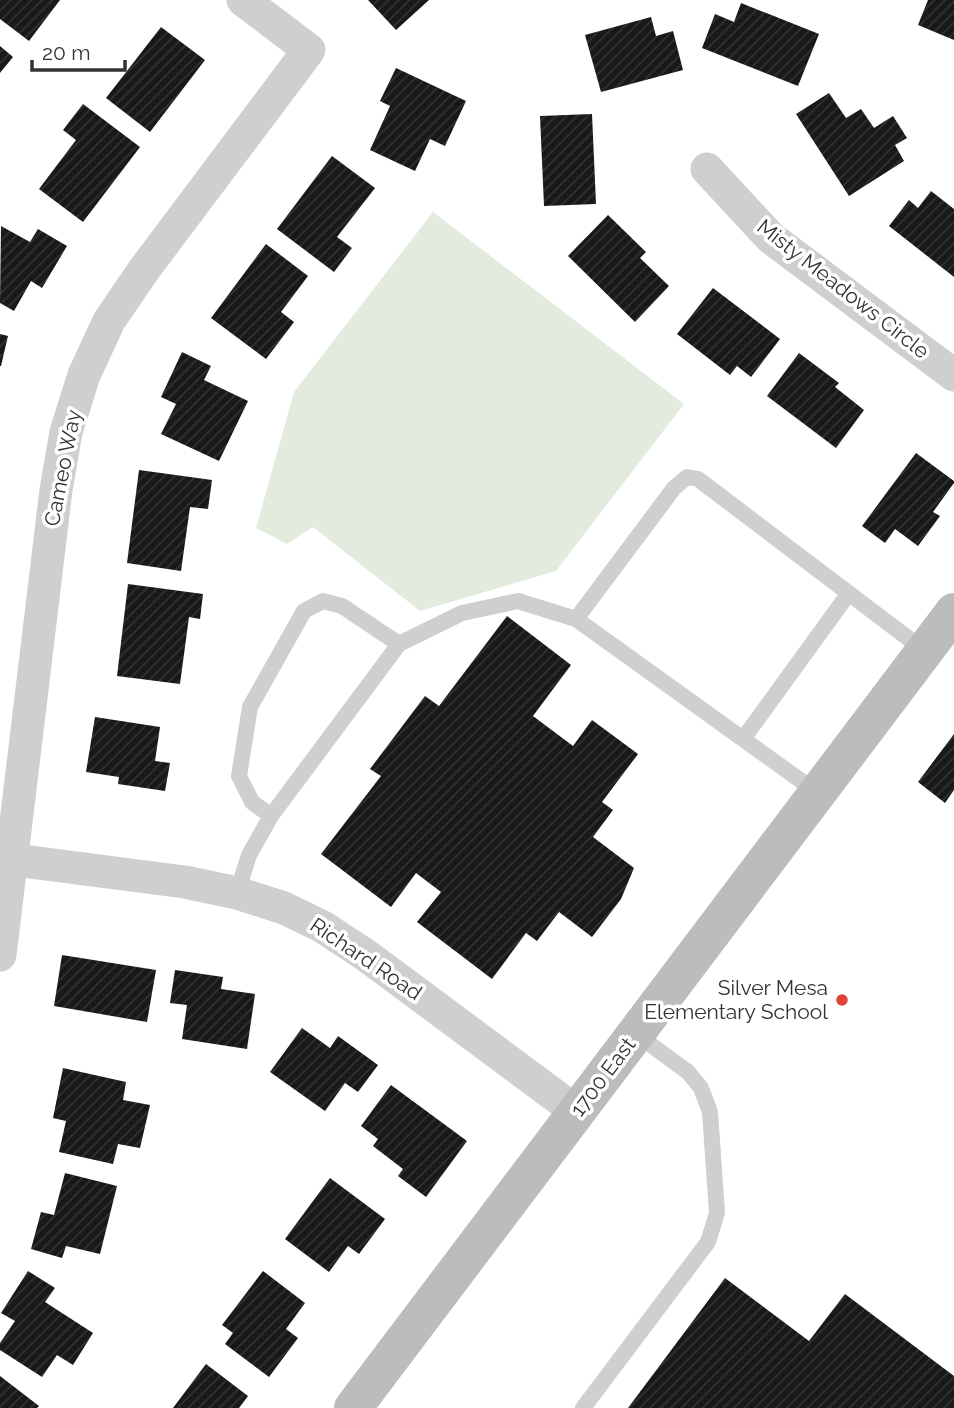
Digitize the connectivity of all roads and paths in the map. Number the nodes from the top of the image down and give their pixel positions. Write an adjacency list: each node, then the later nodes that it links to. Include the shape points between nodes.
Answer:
1 (243, 0): 12 (street, Cameo Way, via 309,50 143,271 109,321 84,375 66,432 56,490)
2 (707, 169): 3 (street, Misty Meadows Circle, via 771,238)
3 (954, 375)
4 (849, 593): 6 (lane, via 698,479 687,477); 8 (lane); 9 (lane)
5 (953, 616): 8 (street, 1700 East)
6 (576, 619): 7 (lane, via 518,601 462,613); 9 (lane)
7 (399, 644): 11 (lane); 11 (lane, via 342,606 323,601 304,611 250,707 239,776 252,802)
8 (925, 651): 10 (street, 1700 East)
9 (743, 739): 10 (lane)
10 (818, 793): 15 (street, 1700 East)
11 (271, 816): 13 (lane, via 249,855)
12 (6, 859): 13 (street, Richard Road); 14 (street, Cameo Way)
13 (237, 893): 16 (street, Richard Road, via 323,927)
14 (0, 955)
15 (636, 1034): 16 (street, 1700 East); 18 (lane, via 701,1088 709,1112 717,1213 708,1242)
16 (577, 1112): 17 (street, 1700 East)
17 (353, 1408)
18 (583, 1408)

